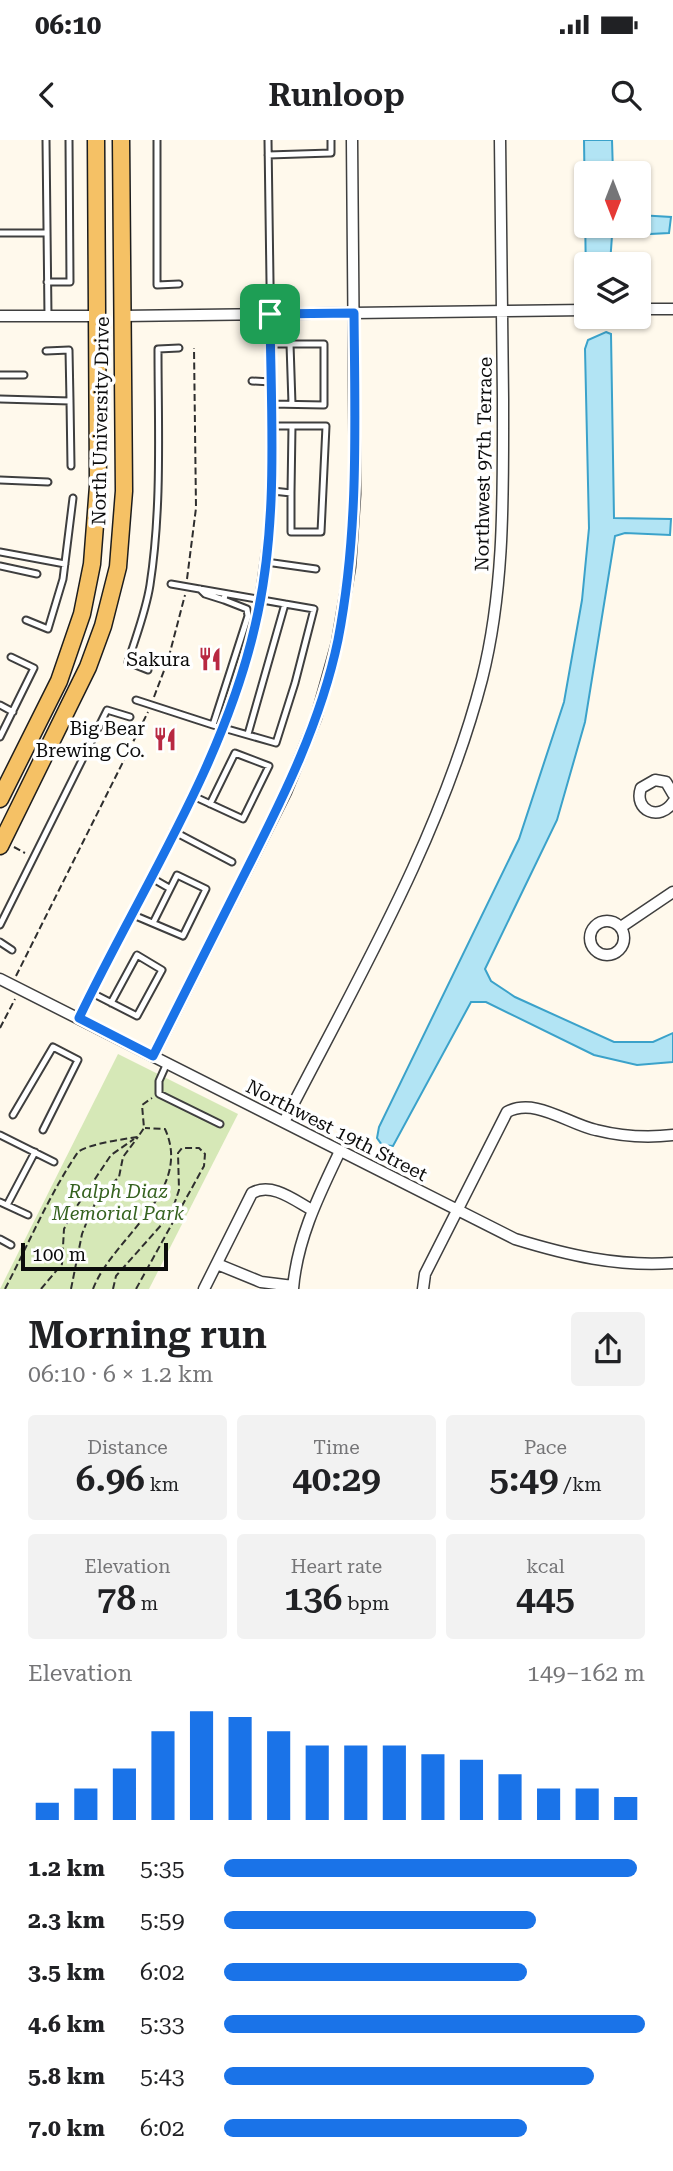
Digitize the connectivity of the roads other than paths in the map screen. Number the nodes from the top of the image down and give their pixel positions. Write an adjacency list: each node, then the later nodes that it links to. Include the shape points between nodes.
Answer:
1 (46, 140): 12 (lane)
2 (69, 140): 14 (lane, via 70,282)
3 (96, 140): 13 (main road, North University Drive)
4 (121, 140): 25 (main road, North University Drive)
5 (157, 140): 15 (lane, via 157,285)
6 (268, 140): 10 (lane)
7 (331, 140): 10 (lane, via 331,153)
8 (352, 140): 20 (street)
9 (500, 140): 18 (street, Northwest 97th Terrace)
10 (268, 155): 21 (lane)
11 (0, 233): 12 (lane)
12 (46, 233): 14 (lane)
13 (97, 260): 24 (main road, North University Drive); 25 (main road, via 110,304)
14 (47, 282): 23 (lane)
15 (179, 284)
16 (651, 309): 17 (street)
17 (673, 309)
18 (502, 310): 19 (street); 20 (street); 98 (street, Northwest 97th Terrace, via 503,497 498,583 482,676 429,835)
19 (574, 310)
20 (354, 313): 21 (street); 95 (street, via 355,494 350,567 337,643 316,718 286,792)
21 (270, 314): 25 (street); 26 (lane)
22 (0, 316): 23 (street)
23 (48, 316): 24 (street)
24 (98, 316): 34 (main road, via 113,329); 59 (main road, North University Drive, via 98,486 92,564)
25 (122, 316): 34 (main road, North University Drive)
26 (270, 344): 27 (lane); 33 (lane)
27 (290, 344): 38 (lane); 38 (lane, via 324,344 324,405)
28 (179, 348): 64 (lane, via 158,349 155,552 150,588 128,662)
29 (46, 351): 36 (lane, via 69,350)
30 (24, 374): 31 (lane)
31 (0, 375)
32 (252, 381): 33 (lane)
33 (271, 382): 37 (lane)
34 (123, 384): 63 (main road, North University Drive, via 124,491 118,567)
35 (0, 399): 36 (lane)
36 (70, 401): 41 (lane)
37 (271, 404): 38 (lane); 39 (lane)
38 (292, 404)
39 (272, 426): 40 (lane); 44 (lane)
40 (292, 426): 45 (lane); 45 (lane, via 326,426 321,532 291,532)
41 (71, 466)
42 (0, 480): 43 (lane)
43 (48, 482)
44 (273, 491): 45 (lane); 50 (lane)
45 (291, 493)
46 (73, 498): 51 (lane)
47 (10, 543): 49 (lane)
48 (0, 552): 49 (lane)
49 (8, 554): 51 (lane)
50 (266, 562): 53 (lane); 57 (lane)
51 (65, 564): 60 (lane, via 48,629)
52 (0, 566): 54 (lane)
53 (316, 569)
54 (37, 574)
55 (171, 584): 56 (lane)
56 (225, 597): 57 (lane); 70 (lane, via 249,612)
57 (260, 600): 58 (lane); 71 (lane, via 245,664)
58 (285, 604): 72 (lane); 72 (lane, via 314,609 303,657 276,743)
59 (82, 614): 62 (main road, North University Drive); 63 (main road, via 81,653)
60 (26, 620)
61 (11, 657): 67 (lane, via 34,668)
62 (67, 657): 69 (main road, via 73,678); 76 (main road, North University Drive)
63 (88, 667): 69 (main road, North University Drive)
64 (148, 670)
65 (136, 700): 70 (lane)
66 (0, 705): 67 (lane)
67 (13, 712): 73 (lane)
68 (130, 717): 87 (lane, via 107,710)
69 (62, 721): 80 (main road, North University Drive)
70 (213, 725): 71 (lane)
71 (223, 727): 72 (lane); 75 (lane)
72 (248, 734)
73 (0, 737)
74 (673, 794): 77 (street, via 666,782 655,780 639,793 644,809 654,813 666,811)
75 (191, 795): 78 (lane); 79 (lane)
76 (0, 799)
77 (673, 802)
78 (210, 804): 78 (lane, via 243,820 269,766 235,752)
79 (173, 831): 81 (lane); 82 (lane)
80 (7, 846)
81 (232, 862)
82 (150, 877): 83 (lane); 85 (lane)
83 (169, 888): 86 (lane); 86 (lane, via 177,874 206,888 183,936)
84 (673, 892): 88 (street)
85 (131, 914): 86 (lane); 92 (lane)
86 (153, 923)
87 (0, 925)
88 (621, 927)
89 (0, 942): 90 (lane)
90 (12, 950)
91 (0, 979): 94 (street, Northwest 19th Street)
92 (92, 993): 93 (lane); 94 (lane)
93 (111, 1003): 93 (lane, via 137,1016 162,970 137,955)
94 (79, 1018): 95 (street, Northwest 19th Street)
95 (153, 1056): 96 (street, Northwest 19th Street)
96 (167, 1063): 98 (street, Northwest 19th Street); 99 (lane, via 159,1094)
97 (13, 1115): 100 (lane, via 53,1046 78,1060)
98 (284, 1122): 103 (street, Northwest 19th Street)
99 (219, 1124)
100 (43, 1130)
101 (0, 1135): 104 (lane)
102 (673, 1135): 109 (street, via 622,1135 518,1106 507,1112)
103 (340, 1151): 108 (street); 109 (street, Northwest 19th Street)
104 (36, 1152): 105 (lane); 107 (lane)
105 (54, 1162)
106 (0, 1202): 107 (lane)
107 (7, 1205): 110 (lane)
108 (312, 1210): 114 (street, via 272,1189 252,1193); 115 (street)
109 (456, 1210): 113 (street, Northwest 19th Street, via 515,1239 566,1255 614,1263); 117 (street, via 425,1274)
110 (27, 1215)
111 (0, 1239): 112 (lane)
112 (11, 1245)
113 (673, 1263)
114 (217, 1264): 115 (street, via 261,1282); 116 (street)
115 (293, 1288)
116 (204, 1289)
117 (423, 1289)

